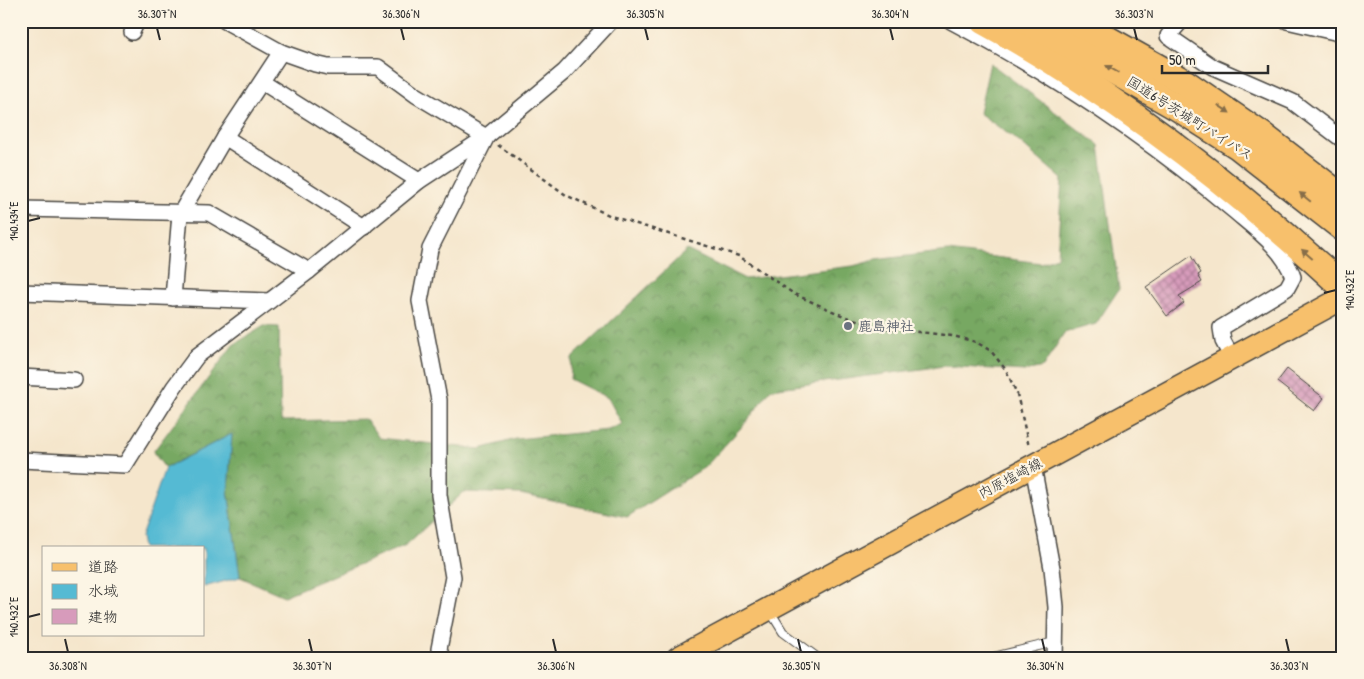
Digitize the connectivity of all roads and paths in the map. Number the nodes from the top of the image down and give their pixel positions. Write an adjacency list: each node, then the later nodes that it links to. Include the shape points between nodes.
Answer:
1 (225, 21): 11 (street)
2 (611, 21): 15 (street, via 564,72)
3 (952, 21): 29 (street, via 1036,68 1152,145 1199,181 1282,256 1293,277 1287,288 1221,328 1223,341)
4 (983, 21): 24 (highway, one-way to 4, via 1198,162 1088,83)
5 (1028, 21): 22 (highway, 国道6号茨城町バイパス, one-way to 5, via 1238,146)
6 (1074, 21): 13 (highway, 国道6号茨城町バイパス)
7 (1095, 21): 13 (main road)
8 (1181, 21): 16 (street, via 1168,36 1213,67 1293,102)
9 (1287, 21): 10 (street)
10 (1343, 34)
11 (281, 52): 12 (street); 15 (street, via 328,67 378,67 416,95)
12 (262, 82): 14 (street); 17 (street)
13 (1184, 82): 18 (highway, 国道6号茨城町バイパス, one-way to 18, via 1263,136)
14 (225, 137): 20 (street); 21 (street)
15 (486, 137): 17 (street); 33 (path, via 566,195 587,206 739,256 794,294 846,317 885,328 976,342 998,359 1017,394); 36 (street, via 430,249 420,301 438,400 439,495 453,577 439,649)
16 (1343, 140)
17 (419, 181): 21 (street)
18 (1343, 198)
19 (21, 209): 20 (street)
20 (180, 214): 23 (street, via 209,214); 26 (street)
21 (364, 227): 23 (street)
22 (1343, 228)
23 (310, 270): 28 (street)
24 (1343, 287)
25 (21, 292): 26 (street)
26 (173, 298): 28 (street)
27 (1343, 298): 29 (main road, 内原塩崎線)
28 (269, 301): 32 (street, via 197,356 174,386 125,465)
29 (1232, 358): 33 (main road, 内原塩崎線)
30 (21, 378): 31 (street)
31 (74, 380)
32 (21, 460)
33 (1033, 466): 34 (main road, 内原塩崎線); 35 (street, via 1052,568)
34 (768, 608): 37 (main road, 内原塩崎線); 38 (lane, via 784,632)
35 (1055, 642): 39 (lane); 40 (street)
36 (442, 658)
37 (678, 658)
38 (818, 658)
39 (989, 658)
40 (1055, 658)

